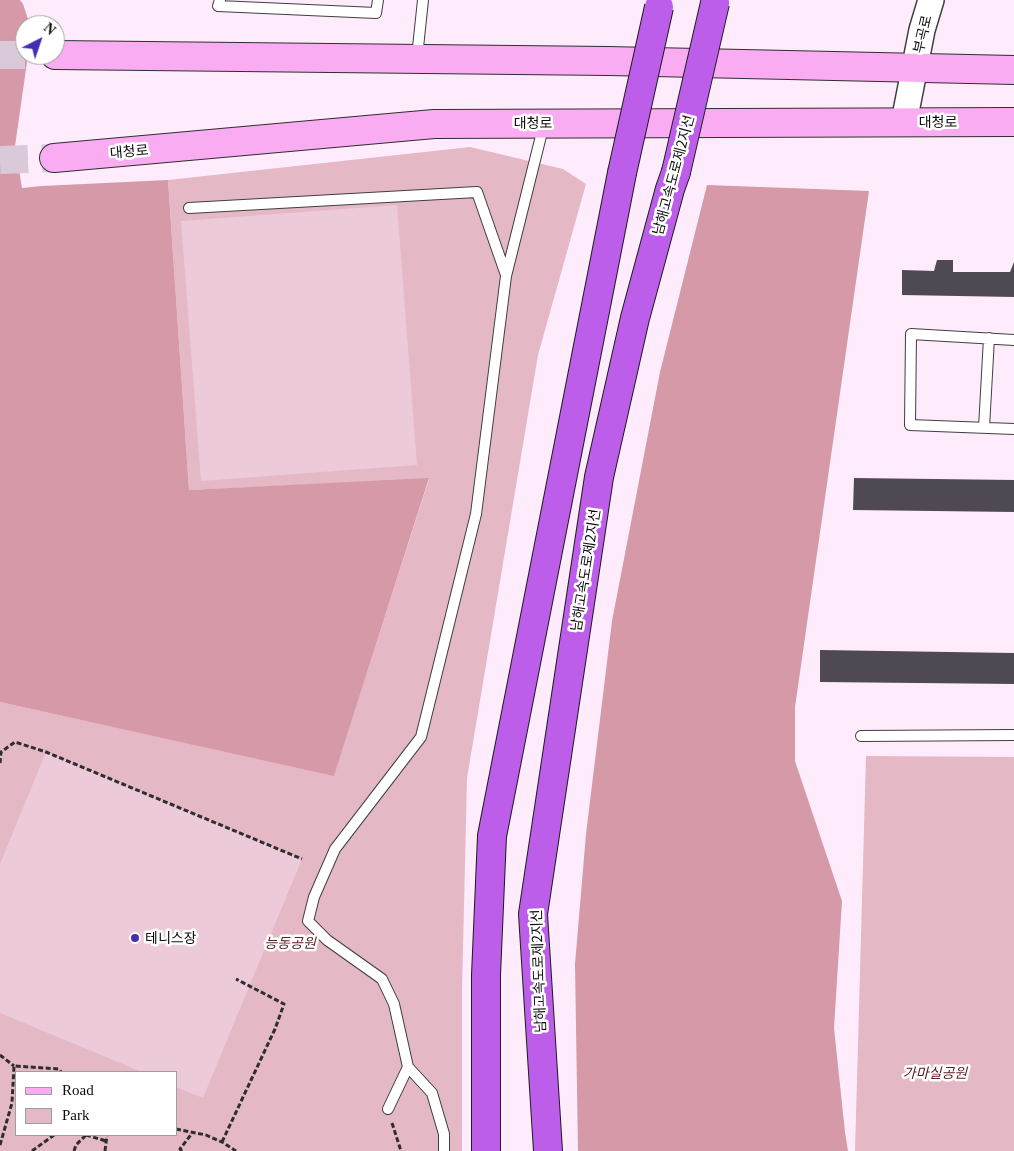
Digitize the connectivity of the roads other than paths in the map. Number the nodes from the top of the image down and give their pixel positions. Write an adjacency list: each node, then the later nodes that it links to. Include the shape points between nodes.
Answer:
1 (220, 0): 2 (lane, via 218,6 376,13)
2 (378, 0)
3 (424, 0): 8 (lane)
4 (931, 0): 9 (street, 부곡로)
5 (715, 2): 27 (highway, 남해고속도로제2지선, bridge, via 676,172 635,318 599,477 533,914)
6 (660, 4): 26 (highway, bridge, via 622,173 492,836 486,975)
7 (65, 55): 8 (main road)
8 (417, 58): 9 (main road)
9 (914, 68): 10 (main road); 11 (street, 부곡로)
10 (1014, 70)
11 (904, 122): 12 (main road, 대청로); 13 (main road, 대청로)
12 (1014, 122)
13 (544, 123): 14 (main road, 대청로, via 434,124); 16 (lane)
14 (54, 158)
15 (189, 208): 16 (lane, via 477,192)
16 (506, 276): 23 (lane, via 476,514 421,737 335,849 314,897 308,920 327,940 382,980 394,1004)
17 (989, 338): 18 (lane); 19 (lane); 19 (lane, via 911,334 910,425)
18 (1014, 340)
19 (984, 428): 20 (lane)
20 (1014, 429)
21 (1014, 735): 22 (lane)
22 (861, 736)
23 (408, 1067): 24 (lane); 25 (lane, via 432,1093 444,1134)
24 (388, 1109)
25 (444, 1151)
26 (486, 1151)
27 (548, 1151)

